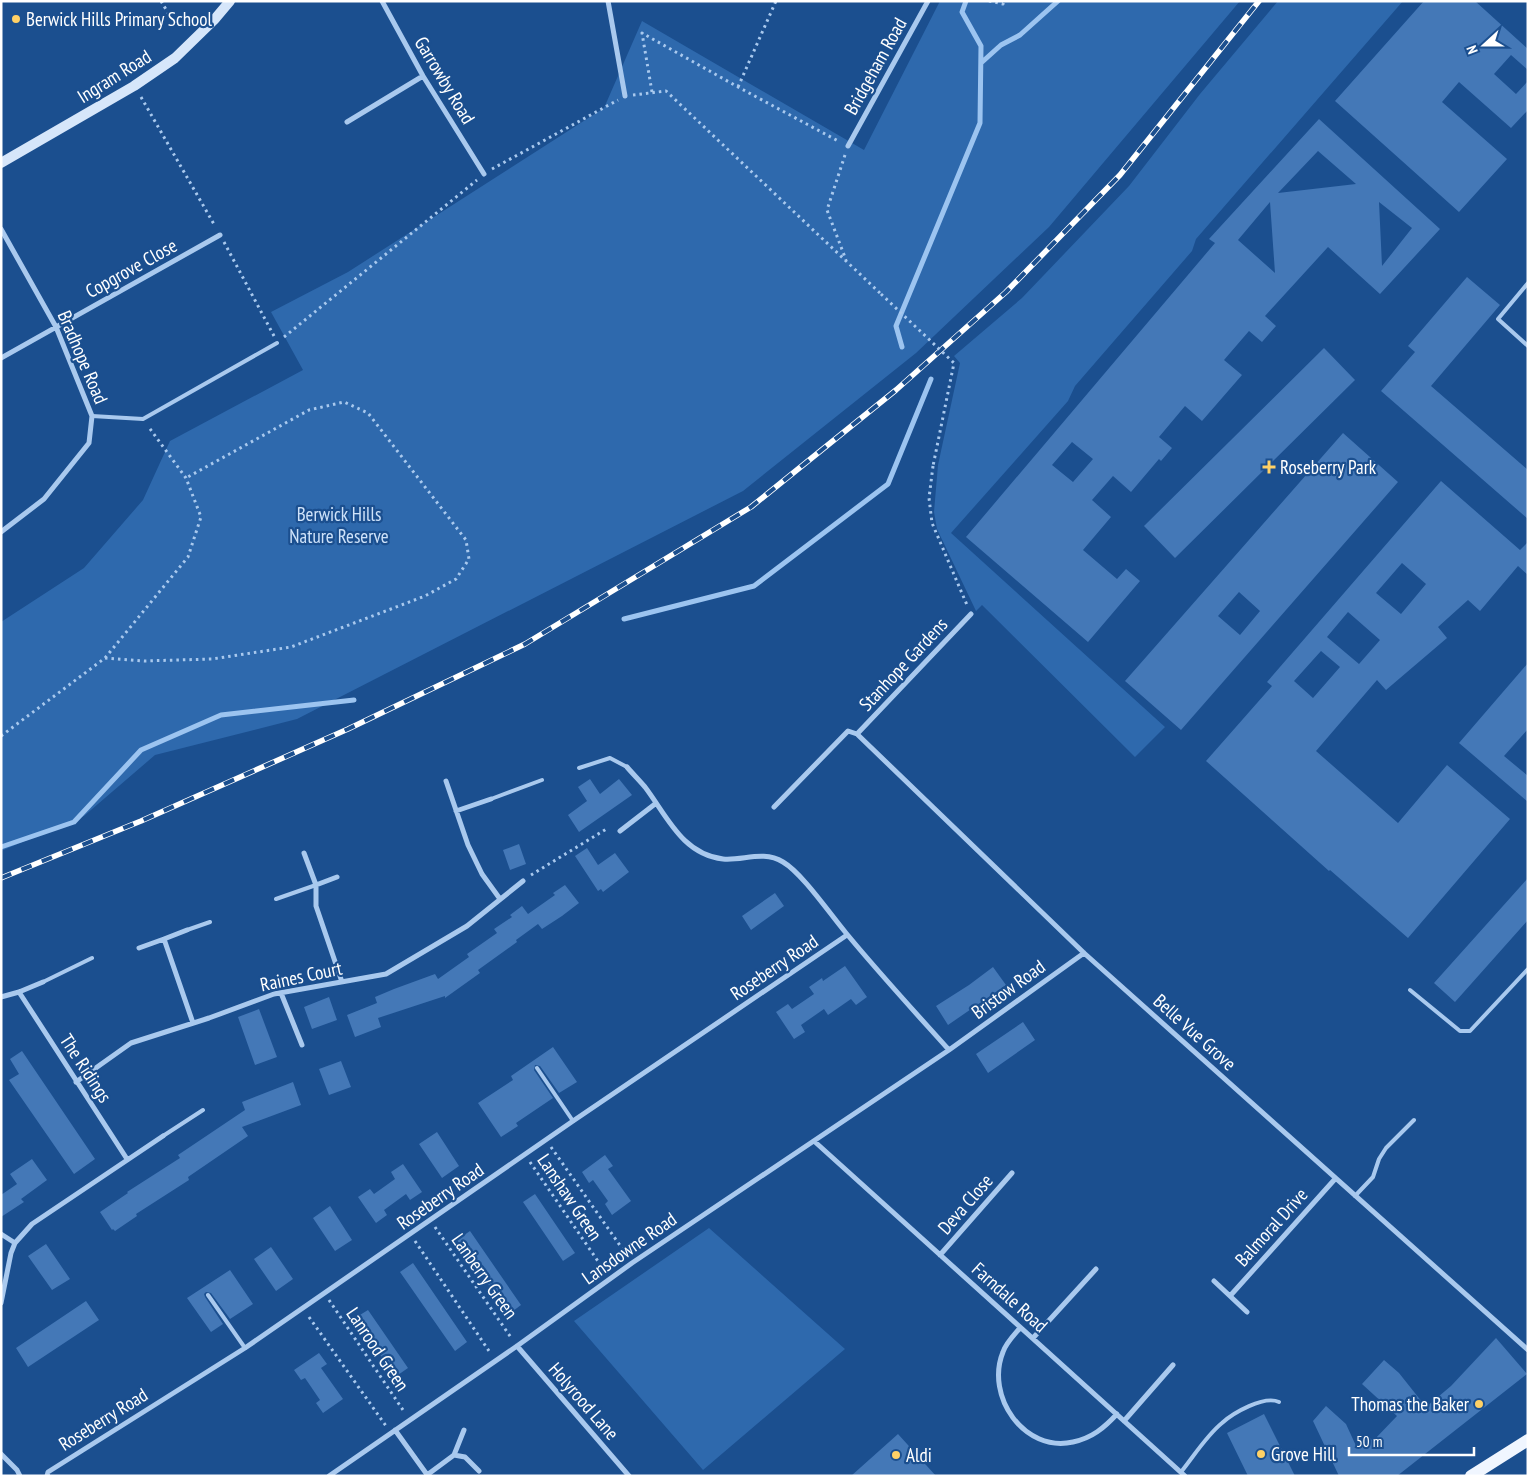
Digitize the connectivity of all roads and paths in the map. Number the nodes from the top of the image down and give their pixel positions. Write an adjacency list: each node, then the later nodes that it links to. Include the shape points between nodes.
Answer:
1 (161, 1): 9 (path)
2 (230, 1): 11 (street, Ingram Road, via 175,58)
3 (382, 1): 10 (street, Garrowby Road)
4 (608, 1): 14 (street)
5 (776, 1): 12 (path)
6 (928, 1): 16 (street, Bridgeham Road)
7 (989, 1): 8 (path, via 1003,4)
8 (1004, 1)
9 (177, 28)
10 (423, 76): 15 (street); 18 (street, Garrowby Road)
11 (134, 86): 17 (street, Ingram Road); 20 (path)
12 (738, 87): 13 (path, via 642,34); 16 (path)
13 (652, 92): 14 (path); 21 (path, via 666,90)
14 (625, 96): 18 (path)
15 (347, 122)
16 (848, 146): 21 (path, via 827,210)
17 (1, 163)
18 (484, 174): 24 (path)
19 (1, 229): 23 (street, Bradhope Road)
20 (220, 235): 23 (street, Copgrove Close); 24 (path)
21 (847, 263): 31 (path, bridge, via 954,363 929,498 932,523)
22 (1528, 283): 25 (lane, via 1498,319)
23 (56, 327): 26 (street, Copgrove Close); 27 (street, Bradhope Road)
24 (277, 343): 28 (lane)
25 (1528, 346)
26 (1, 358)
27 (92, 416): 28 (lane); 30 (street, Bradhope Road, via 89,443 44,499)
28 (143, 419): 29 (path)
29 (186, 478): 32 (path, via 201,517 188,557); 32 (path, via 309,410 344,402 368,414 466,540 469,558 456,579 425,596 291,647 212,659 144,661)
30 (1, 532)
31 (971, 614): 34 (street, Stanhope Gardens)
32 (105, 658): 35 (path)
33 (848, 731): 34 (street, Belle Vue Grove); 42 (street, Stanhope Gardens)
34 (857, 734): 57 (street, Belle Vue Grove)
35 (1, 736)
36 (627, 767): 37 (lane, via 610,758); 41 (street)
37 (579, 768)
38 (542, 780): 40 (lane)
39 (446, 781): 43 (street)
40 (491, 799): 43 (street)
41 (655, 804): 45 (street); 54 (street, via 690,846 702,854 725,859 768,856 782,861)
42 (774, 807)
43 (456, 811): 51 (street, via 482,874)
44 (608, 828): 48 (path)
45 (620, 831)
46 (304, 853): 49 (street)
47 (337, 877): 49 (street)
48 (523, 881): 51 (street, Raines Court)
49 (316, 885): 50 (lane); 61 (street, via 316,906)
50 (276, 899)
51 (500, 899): 61 (street, Raines Court, via 467,926 386,974)
52 (210, 922): 53 (lane)
53 (188, 930): 55 (street)
54 (847, 935): 68 (street); 73 (street, Roseberry Road)
55 (164, 939): 56 (street); 66 (street)
56 (139, 948)
57 (1084, 953): 68 (street, Bristow Road); 80 (street, Belle Vue Grove)
58 (92, 958): 60 (lane)
59 (1528, 969): 62 (lane, via 1470,1031 1460,1032)
60 (43, 982): 63 (street)
61 (342, 982): 64 (street, Raines Court)
62 (1410, 990)
63 (19, 992): 65 (street); 70 (street, The Ridings)
64 (281, 992): 66 (street, Raines Court); 67 (street)
65 (1, 997)
66 (193, 1023): 70 (street, Raines Court, via 131,1043)
67 (302, 1045)
68 (949, 1050): 76 (street, Lansdowne Road)
69 (536, 1068): 73 (lane)
70 (76, 1082): 78 (street, The Ridings)
71 (202, 1110): 74 (lane)
72 (1414, 1120): 81 (lane, via 1386,1148 1374,1177)
73 (573, 1121): 75 (street, Roseberry Road)
74 (162, 1136): 78 (street)
75 (546, 1140): 77 (street, Roseberry Road); 87 (path, Lanshaw Green)
76 (814, 1141): 86 (street, Farndale Road); 87 (street, Lansdowne Road)
77 (525, 1155): 82 (street, Roseberry Road); 89 (path, Lanshaw Green)
78 (127, 1159): 85 (street, via 32,1224)
79 (1012, 1173): 86 (street, Deva Close)
80 (1335, 1179): 81 (street, Belle Vue Grove); 93 (street, Balmoral Drive)
81 (1355, 1196): 101 (street, Belle Vue Grove)
82 (430, 1221): 84 (street, Roseberry Road); 99 (path, Lanberry Green)
83 (1, 1234): 85 (street)
84 (411, 1234): 91 (street, Roseberry Road); 102 (path, Lanberry Green)
85 (15, 1243): 94 (street)
86 (940, 1255): 97 (street, Farndale Road)
87 (632, 1263): 89 (street, Lansdowne Road)
88 (1096, 1269): 98 (street)
89 (610, 1279): 99 (street, Lansdowne Road)
90 (1214, 1281): 93 (street)
91 (324, 1293): 95 (street, Roseberry Road); 106 (path, Lanrood Green)
92 (208, 1295): 100 (lane)
93 (1230, 1296): 96 (street)
94 (1, 1303)
95 (302, 1308): 100 (street, Roseberry Road); 109 (path, Lanrood Green)
96 (1247, 1312)
97 (1020, 1328): 98 (street, Farndale Road); 105 (street, via 1003,1351 998,1376 1002,1402 1024,1430 1048,1441 1072,1443 1104,1428)
98 (1033, 1338): 105 (street, Farndale Road)
99 (517, 1346): 102 (street, Lansdowne Road); 119 (street, Holyrood Lane)
100 (245, 1348): 117 (street, Roseberry Road, via 48,1472)
101 (1528, 1350)
102 (496, 1360): 106 (street, Lansdowne Road)
103 (1173, 1365): 107 (street)
104 (1279, 1402): 114 (lane, via 1254,1404 1222,1423)
105 (1117, 1414): 107 (street, Farndale Road)
106 (410, 1419): 109 (street, Lansdowne Road)
107 (1124, 1420): 114 (street, Farndale Road)
108 (464, 1430): 112 (street)
109 (393, 1431): 115 (street); 118 (street, Lansdowne Road)
110 (1528, 1440): 120 (main road)
111 (1, 1454): 116 (street)
112 (454, 1455): 113 (street, via 466,1457); 115 (street)
113 (479, 1471)
114 (1181, 1474)
115 (427, 1475)
116 (20, 1476)
117 (47, 1476)
118 (330, 1476)
119 (629, 1476)
120 (1471, 1476)

